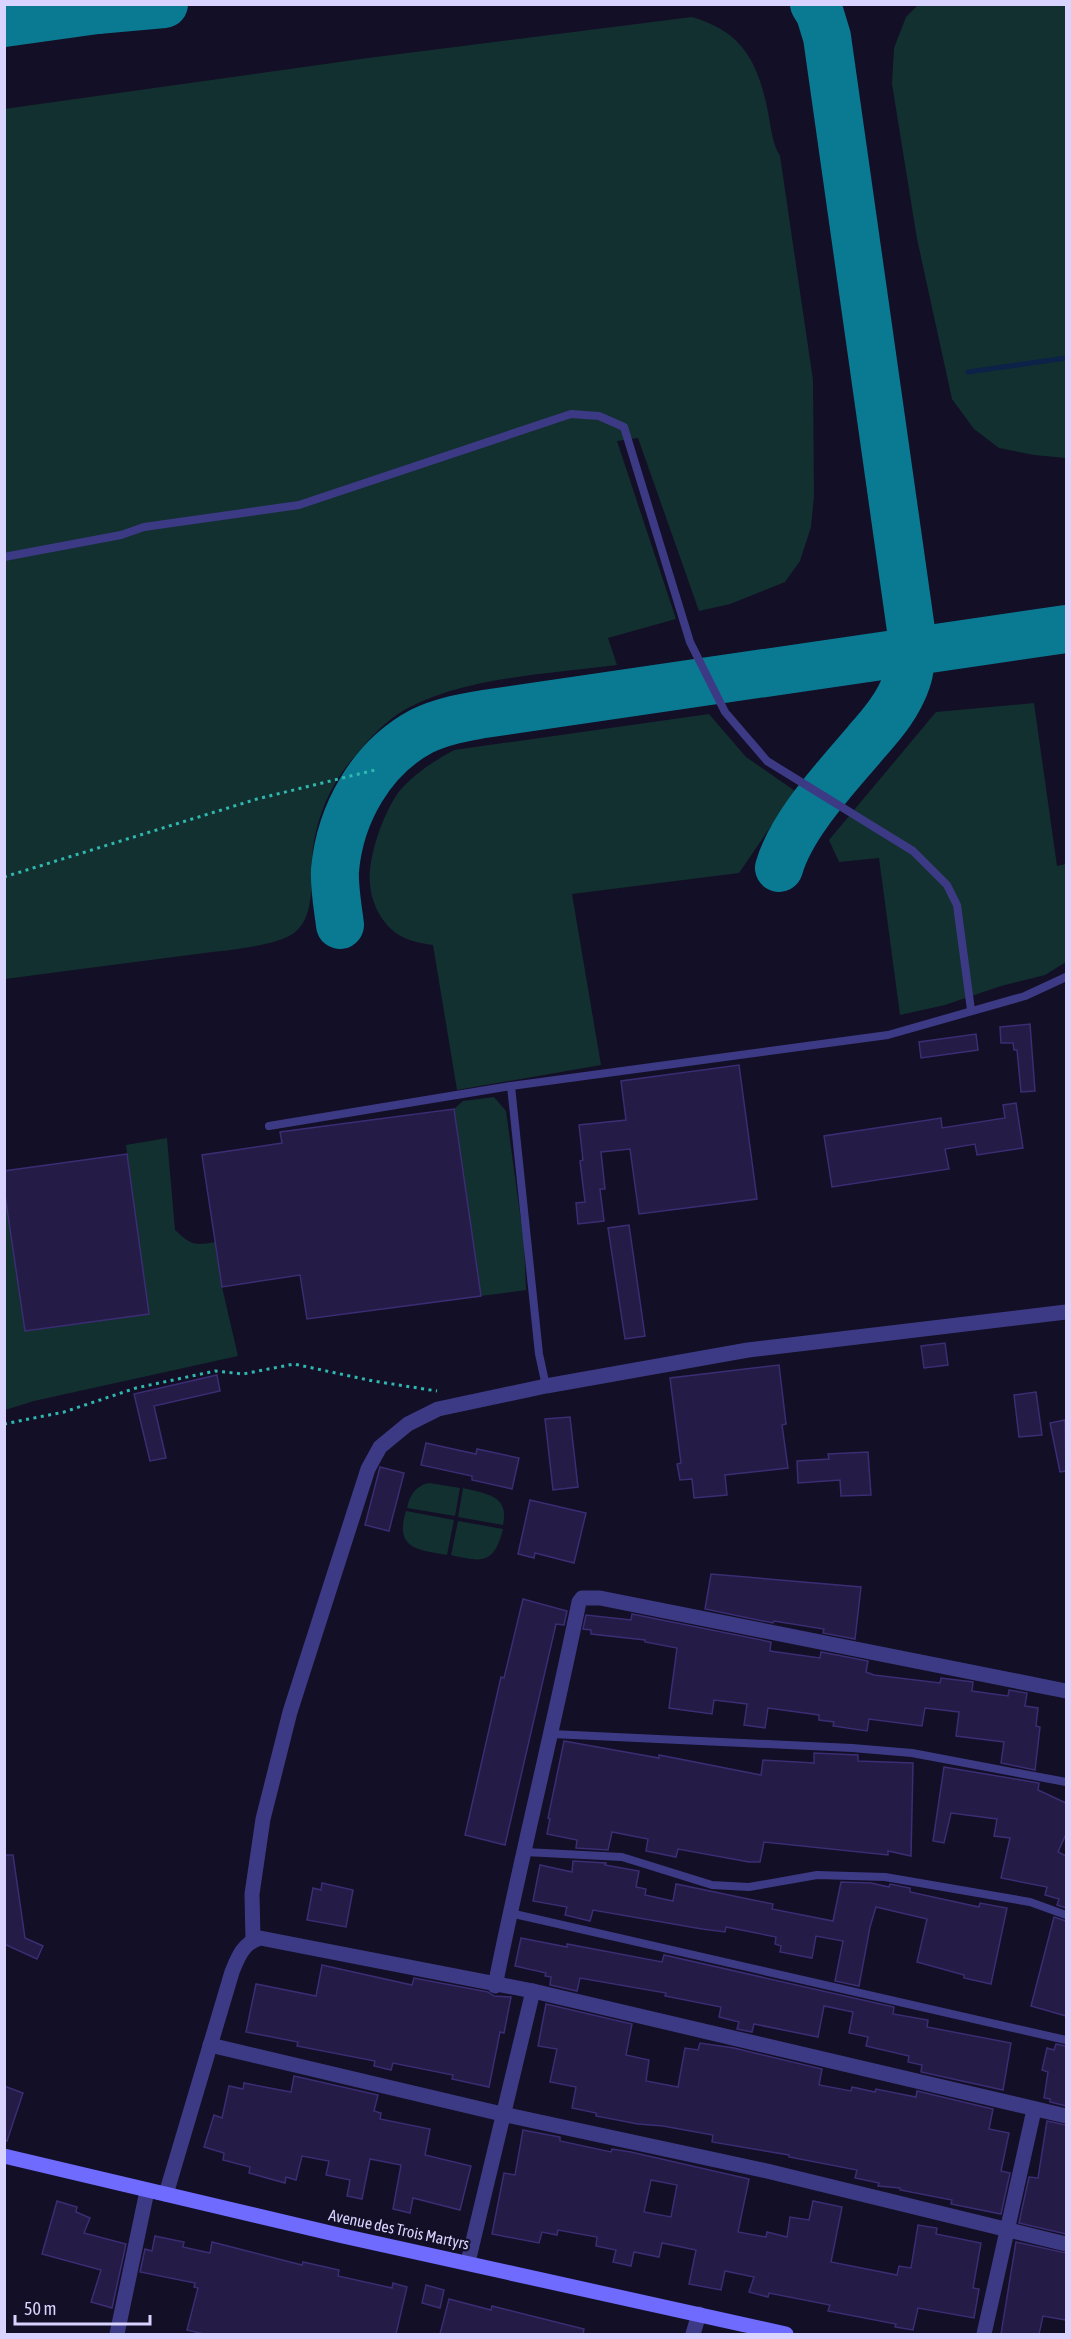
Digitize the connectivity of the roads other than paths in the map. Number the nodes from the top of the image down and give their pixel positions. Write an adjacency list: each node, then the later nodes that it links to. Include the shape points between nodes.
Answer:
1 (4, 557): 3 (lane, via 144,527 299,505 571,414 599,416 624,427 690,642 725,712 767,760 913,851 947,885 957,905)
2 (1066, 977): 3 (lane, via 1025,996)
3 (971, 1010): 4 (lane, via 888,1035)
4 (512, 1086): 5 (lane); 7 (lane, via 539,1354)
5 (269, 1126)
6 (1066, 1312): 7 (street, via 748,1350)
7 (546, 1386): 14 (street, via 438,1409 408,1424 380,1447 368,1469 290,1712 263,1819 252,1894)
8 (1066, 1691): 9 (street, via 588,1597 579,1602)
9 (552, 1734): 10 (lane, via 912,1753); 11 (street)
10 (1066, 1782)
11 (525, 1852): 12 (street); 13 (lane, via 622,1857 712,1885 749,1887 817,1875 885,1877 1030,1902)
12 (510, 1913): 15 (street); 17 (lane)
13 (1066, 1915)
14 (253, 1940): 15 (street, via 269,1938); 18 (street, via 240,1952)
15 (495, 1986): 16 (street)
16 (532, 1991): 19 (street); 20 (street)
17 (1066, 2040)
18 (210, 2045): 20 (street); 24 (street)
19 (1034, 2110): 21 (street); 25 (street)
20 (502, 2114): 25 (street, via 767,2171); 27 (street)
21 (1066, 2116)
22 (4, 2156): 23 (main road, Avenue des Trois Martyrs)
23 (147, 2191): 24 (main road, Avenue des Trois Martyrs); 29 (street)
24 (166, 2194): 27 (main road, Avenue des Trois Martyrs)
25 (1006, 2231): 26 (street); 32 (street)
26 (1066, 2244)
27 (468, 2262): 28 (main road, Avenue des Trois Martyrs)
28 (699, 2314): 30 (street); 31 (main road, Avenue des Trois Martyrs)
29 (117, 2334)
30 (693, 2334)
31 (786, 2334)
32 (984, 2334)

